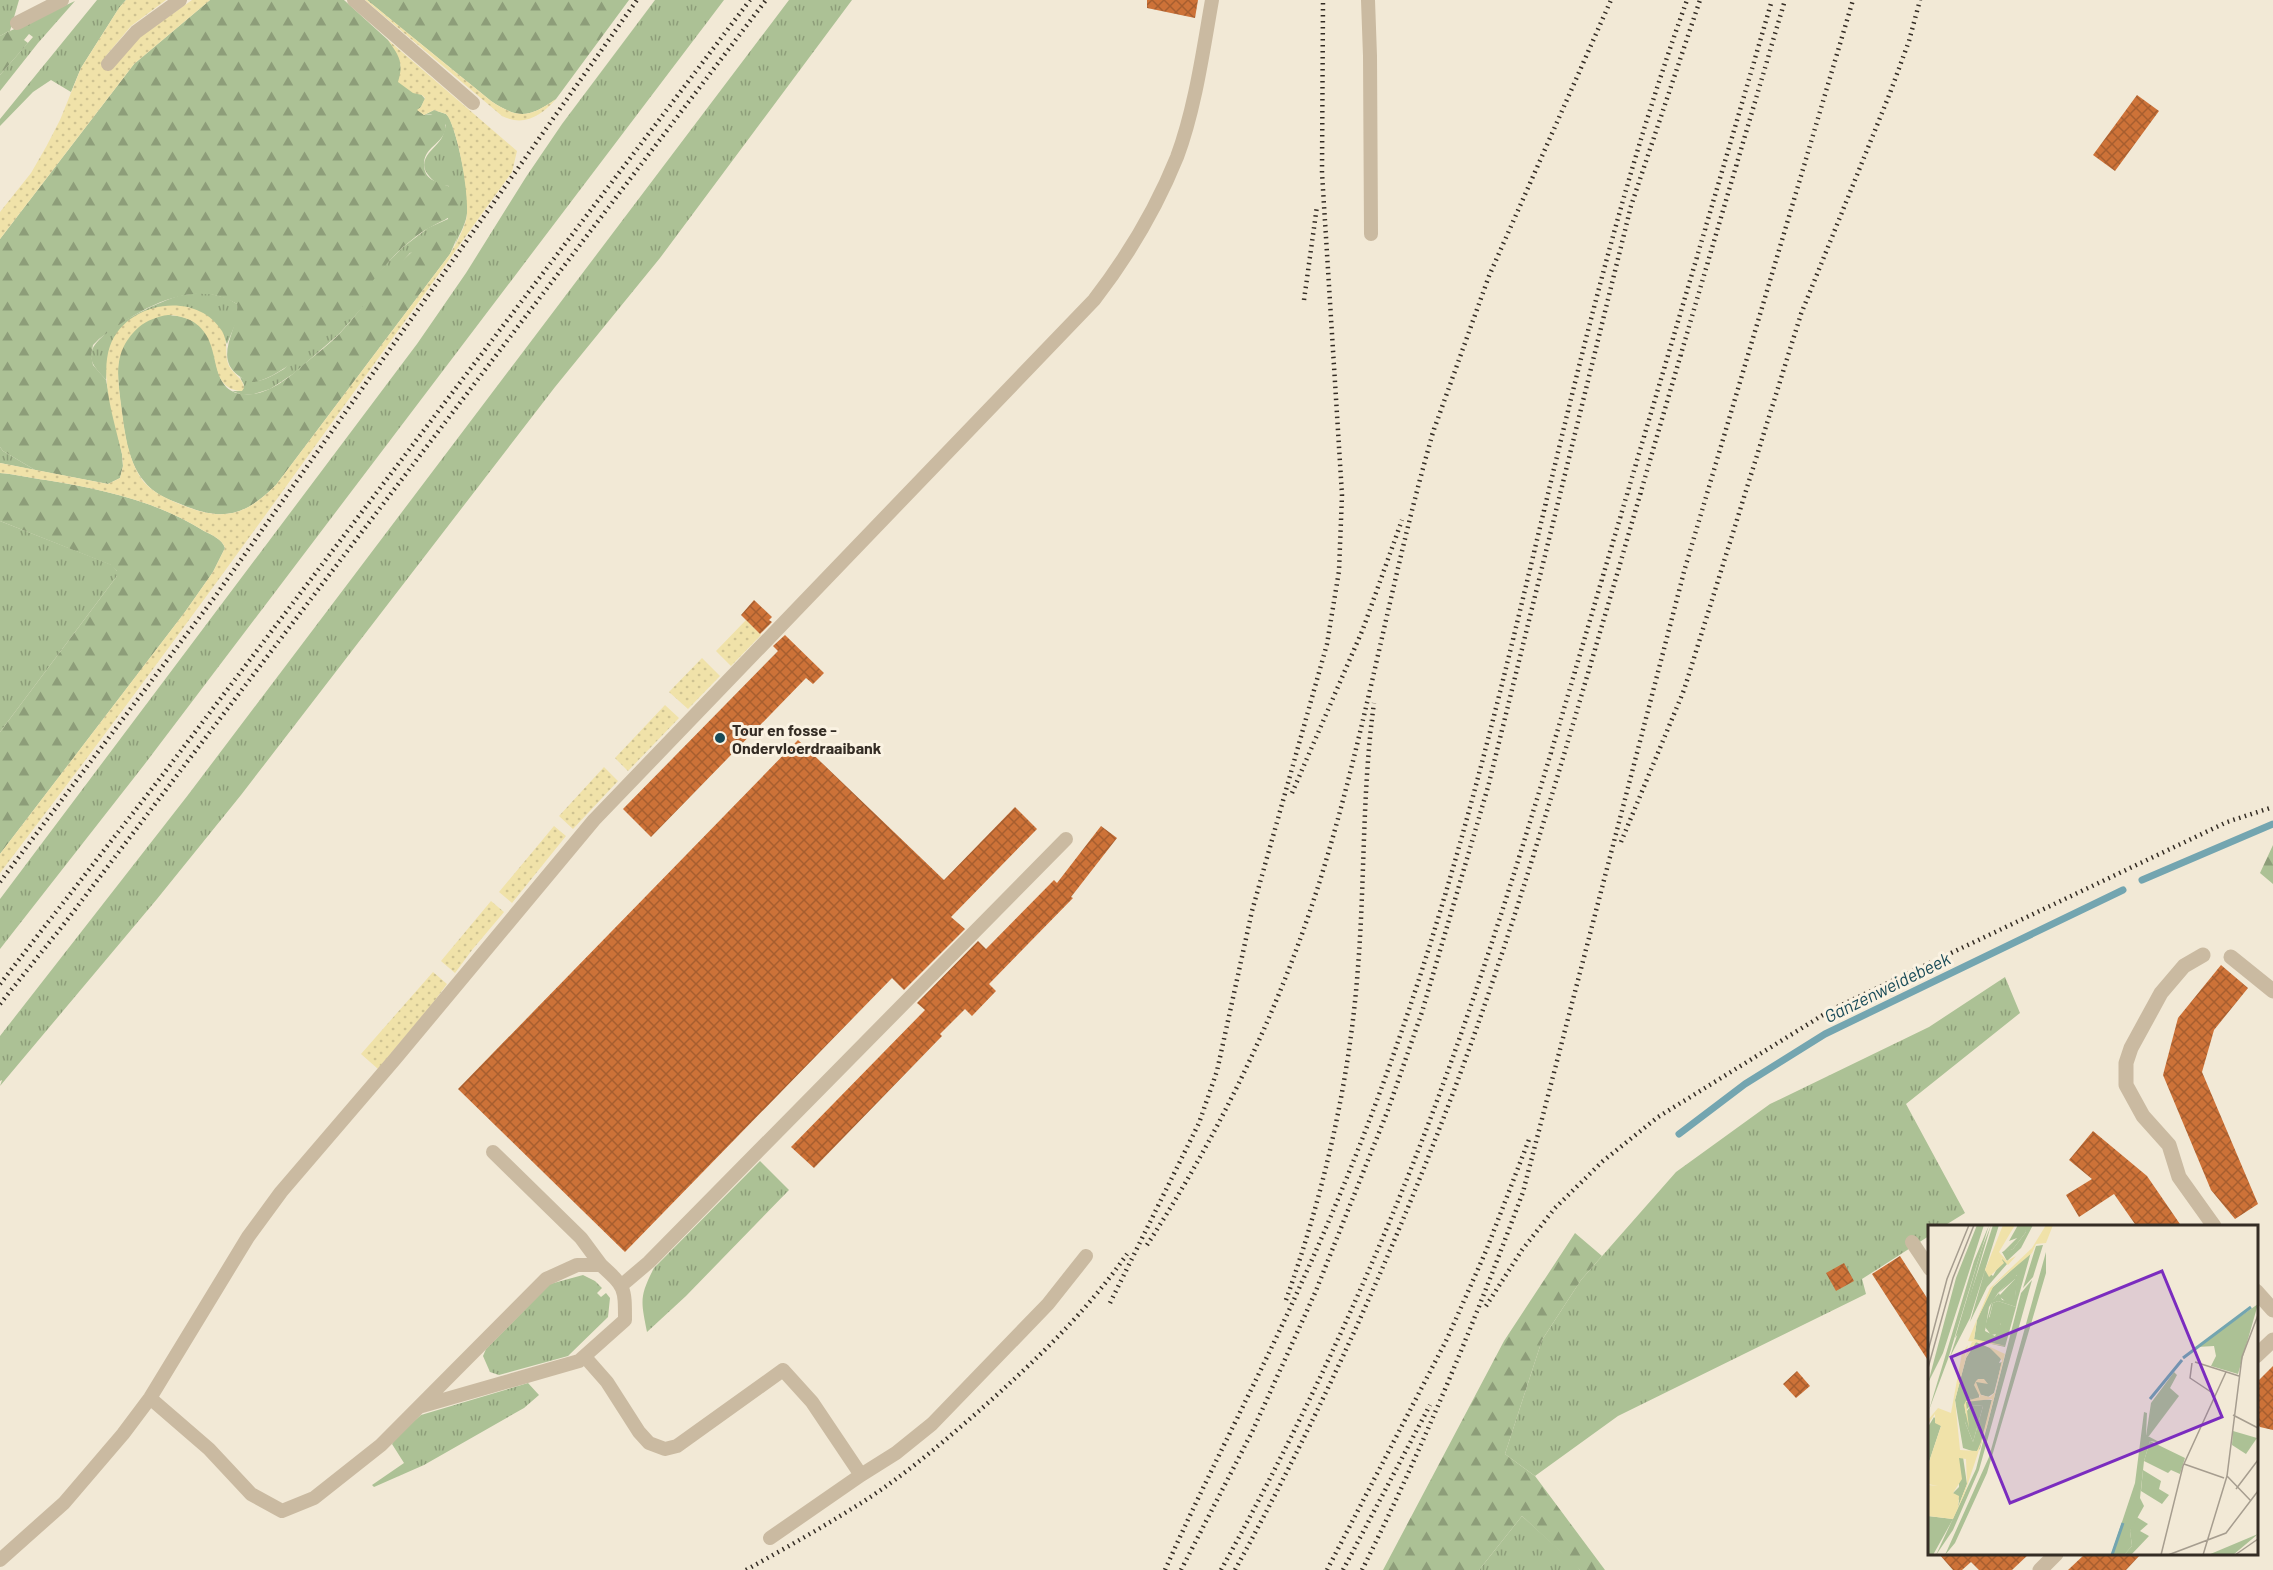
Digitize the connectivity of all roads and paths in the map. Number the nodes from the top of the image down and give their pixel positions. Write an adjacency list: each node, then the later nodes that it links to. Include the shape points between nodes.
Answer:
1 (62, 0): 6 (lane)
2 (180, 0): 7 (lane, via 136,32)
3 (354, 0): 8 (lane)
4 (1212, 0): 26 (lane, via 1177,156 1143,229 1121,265 1094,300 594,820 281,1192 248,1237)
5 (1368, 0): 9 (lane)
6 (16, 23)
7 (108, 64)
8 (473, 104)
9 (1371, 234)
10 (1066, 839): 20 (lane)
11 (2203, 955): 15 (street, via 2184,966 2161,993 2131,1048 2126,1085 2143,1116 2169,1145 2179,1177)
12 (2231, 957): 13 (street)
13 (2273, 991)
14 (493, 1152): 18 (lane, via 581,1238)
15 (2213, 1225)
16 (1912, 1242): 19 (lane)
17 (1086, 1256): 28 (lane, via 1048,1304 932,1425)
18 (601, 1265): 20 (lane); 27 (lane, via 577,1265 546,1280)
19 (1928, 1267)
20 (622, 1285): 25 (lane, via 625,1320)
21 (2258, 1293): 22 (street)
22 (2273, 1310)
23 (2273, 1340): 24 (street)
24 (2258, 1354)
25 (585, 1357): 27 (lane); 28 (lane, via 608,1382 644,1438 652,1446 665,1449 677,1446 783,1370 812,1402)
26 (150, 1398): 27 (lane, via 209,1449 251,1494 282,1511 314,1498 339,1480); 31 (lane, via 64,1503)
27 (422, 1406)
28 (861, 1475): 29 (lane)
29 (770, 1538)
30 (2055, 1555): 32 (street)
31 (0, 1560)
32 (2040, 1570)

